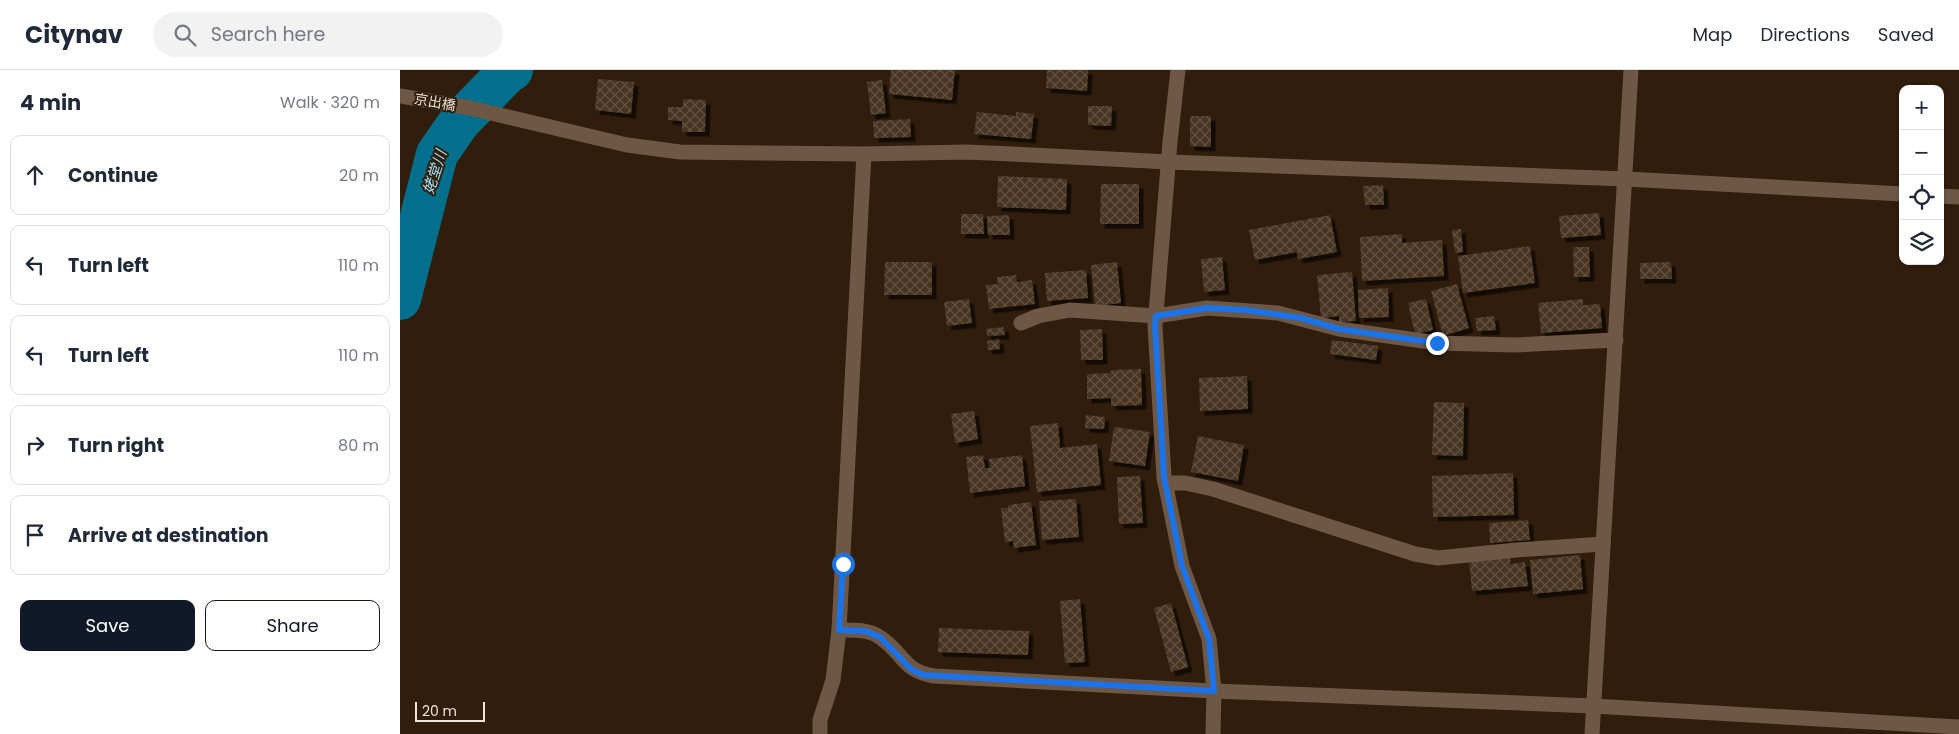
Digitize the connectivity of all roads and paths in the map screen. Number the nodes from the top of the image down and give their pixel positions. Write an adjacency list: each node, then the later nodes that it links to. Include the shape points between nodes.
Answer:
1 (1178, 70): 5 (street)
2 (1631, 70): 6 (street)
3 (400, 96): 4 (street, 京出橋, via 470,108 627,145 680,152)
4 (864, 154): 5 (street, 京出橋, via 985,153); 15 (street)
5 (1169, 162): 6 (street, 京出橋); 10 (street)
6 (1626, 179): 7 (street, 京出橋); 12 (street)
7 (1899, 194)
8 (1944, 196): 9 (street)
9 (1959, 197)
10 (1156, 316): 11 (street, via 1070,310); 12 (street, via 1207,308 1270,312 1339,329 1437,343 1514,345); 13 (street)
11 (1021, 323)
12 (1616, 340): 14 (street)
13 (1165, 483): 14 (street, via 1185,483 1213,490 1416,554 1438,558); 16 (street, via 1182,566 1209,639)
14 (1603, 544): 17 (street)
15 (839, 630): 16 (street, via 865,631 880,637 912,670 924,675); 19 (street, via 833,680 820,720)
16 (1214, 691): 17 (street); 20 (street)
17 (1593, 706): 18 (street); 21 (street)
18 (1959, 727)
19 (820, 734)
20 (1213, 734)
21 (1592, 734)

